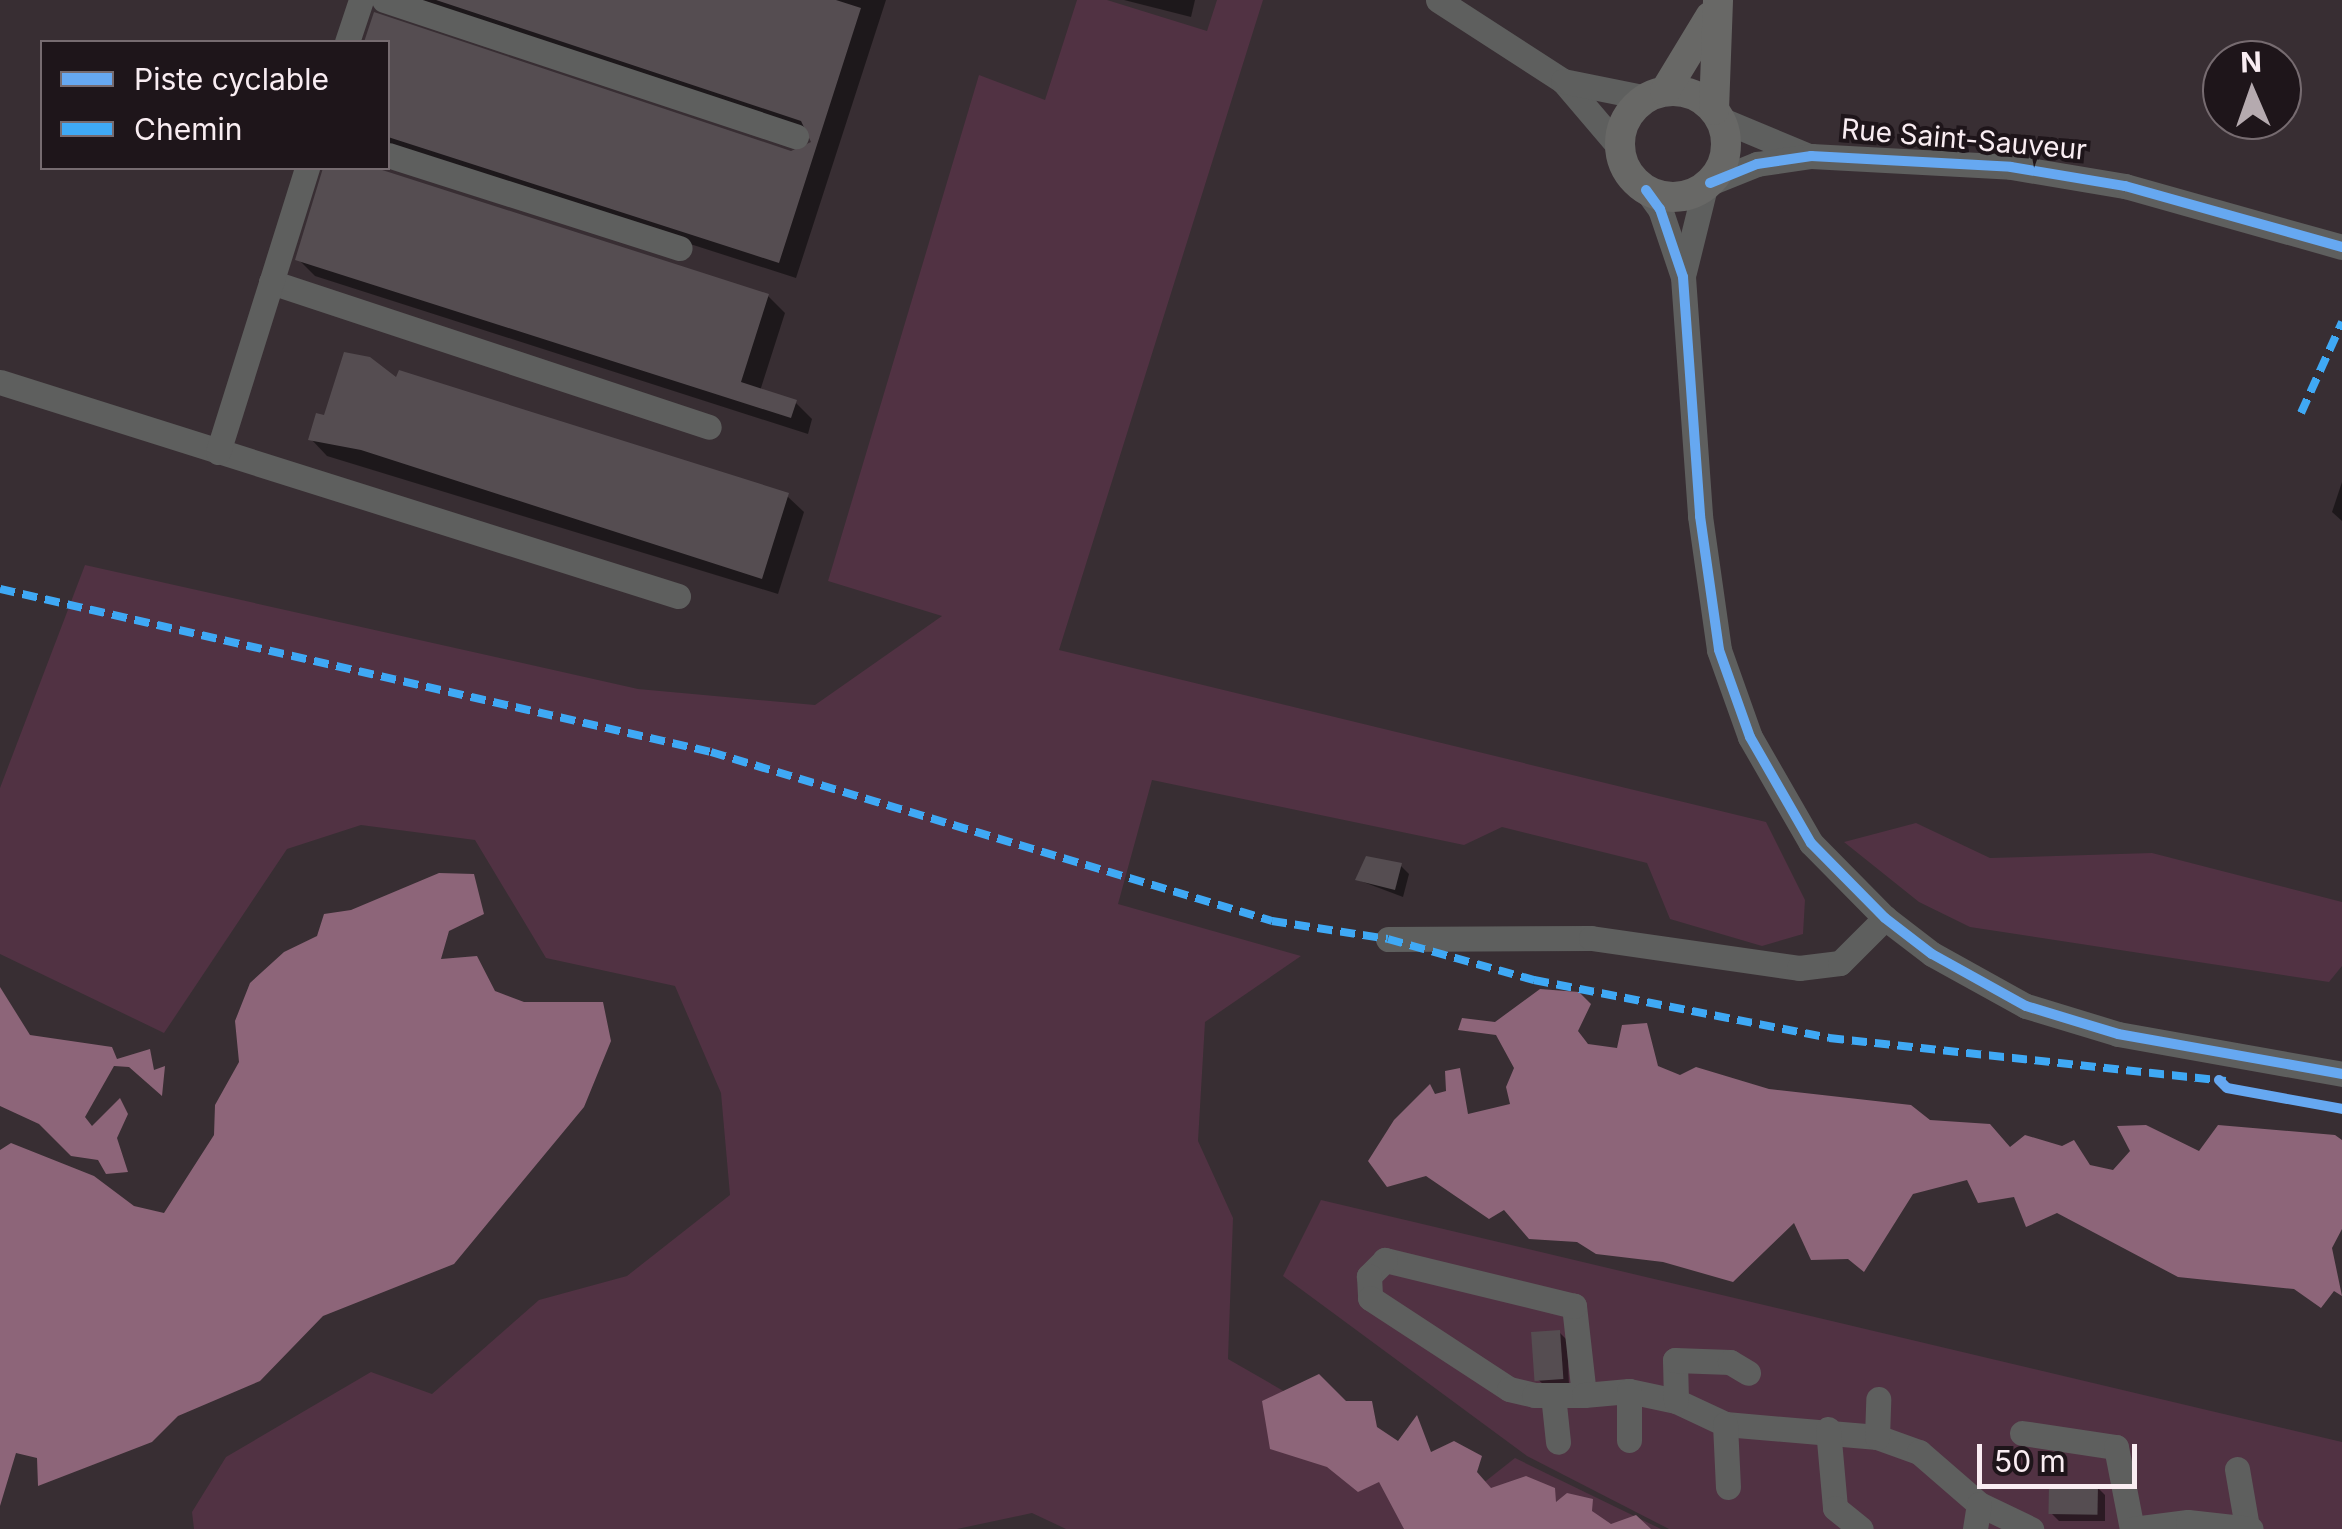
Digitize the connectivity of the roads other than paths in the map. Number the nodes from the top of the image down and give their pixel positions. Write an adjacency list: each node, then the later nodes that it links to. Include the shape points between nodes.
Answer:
1 (361, 0): 5 (street)
2 (384, 0): 9 (street)
3 (1438, 0): 6 (street)
4 (1718, 0): 7 (main road); 8 (main road)
5 (348, 40)
6 (1563, 81): 7 (street); 10 (street)
7 (1656, 94): 8 (main road, via 1697,96); 10 (main road, via 1623,124)
8 (1717, 114): 12 (street, Rue Saint-Sauveur); 14 (main road, via 1726,153)
9 (796, 136)
10 (1620, 148): 15 (main road, via 1628,172)
11 (390, 156): 16 (street)
12 (1811, 156): 14 (street, Rue Saint-Sauveur, via 1757,164); 17 (street, Rue Saint-Sauveur, via 2057,172)
13 (306, 170): 19 (street)
14 (1707, 185): 15 (main road, via 1670,197); 18 (street)
15 (1646, 190): 18 (street, via 1660,208)
16 (680, 248)
17 (2342, 248)
18 (1683, 277): 24 (street, via 1708,589 1729,689 1776,788 1812,843)
19 (271, 282): 21 (street); 22 (street)
20 (0, 382): 22 (street)
21 (708, 427)
22 (218, 452): 23 (street)
23 (678, 596)
24 (1884, 918): 25 (street, via 1840,963 1800,968 1591,938); 26 (street, via 1979,983 2070,1022)
25 (1388, 939)
26 (2342, 1074)
27 (1748, 1373): 32 (street, via 1730,1362 1675,1360)
28 (1629, 1391): 30 (street); 32 (street); 37 (street)
29 (1553, 1395): 30 (street); 30 (street, via 1509,1389 1370,1298 1369,1276 1384,1260 1574,1306); 38 (street)
30 (1584, 1395)
31 (1878, 1399): 36 (street)
32 (1676, 1402): 33 (street)
33 (1724, 1424): 34 (street); 40 (street)
34 (1828, 1429): 36 (street); 43 (street, via 1835,1508)
35 (2022, 1433): 46 (street, via 2116,1447)
36 (1877, 1436): 41 (street, via 1919,1452)
37 (1629, 1440)
38 (1558, 1442)
39 (2236, 1469): 44 (street)
40 (1728, 1487)
41 (1977, 1517): 45 (street)
42 (2188, 1525): 44 (street); 46 (street)
43 (1860, 1528)
44 (2249, 1528)
45 (2031, 1529)
46 (2132, 1529)

